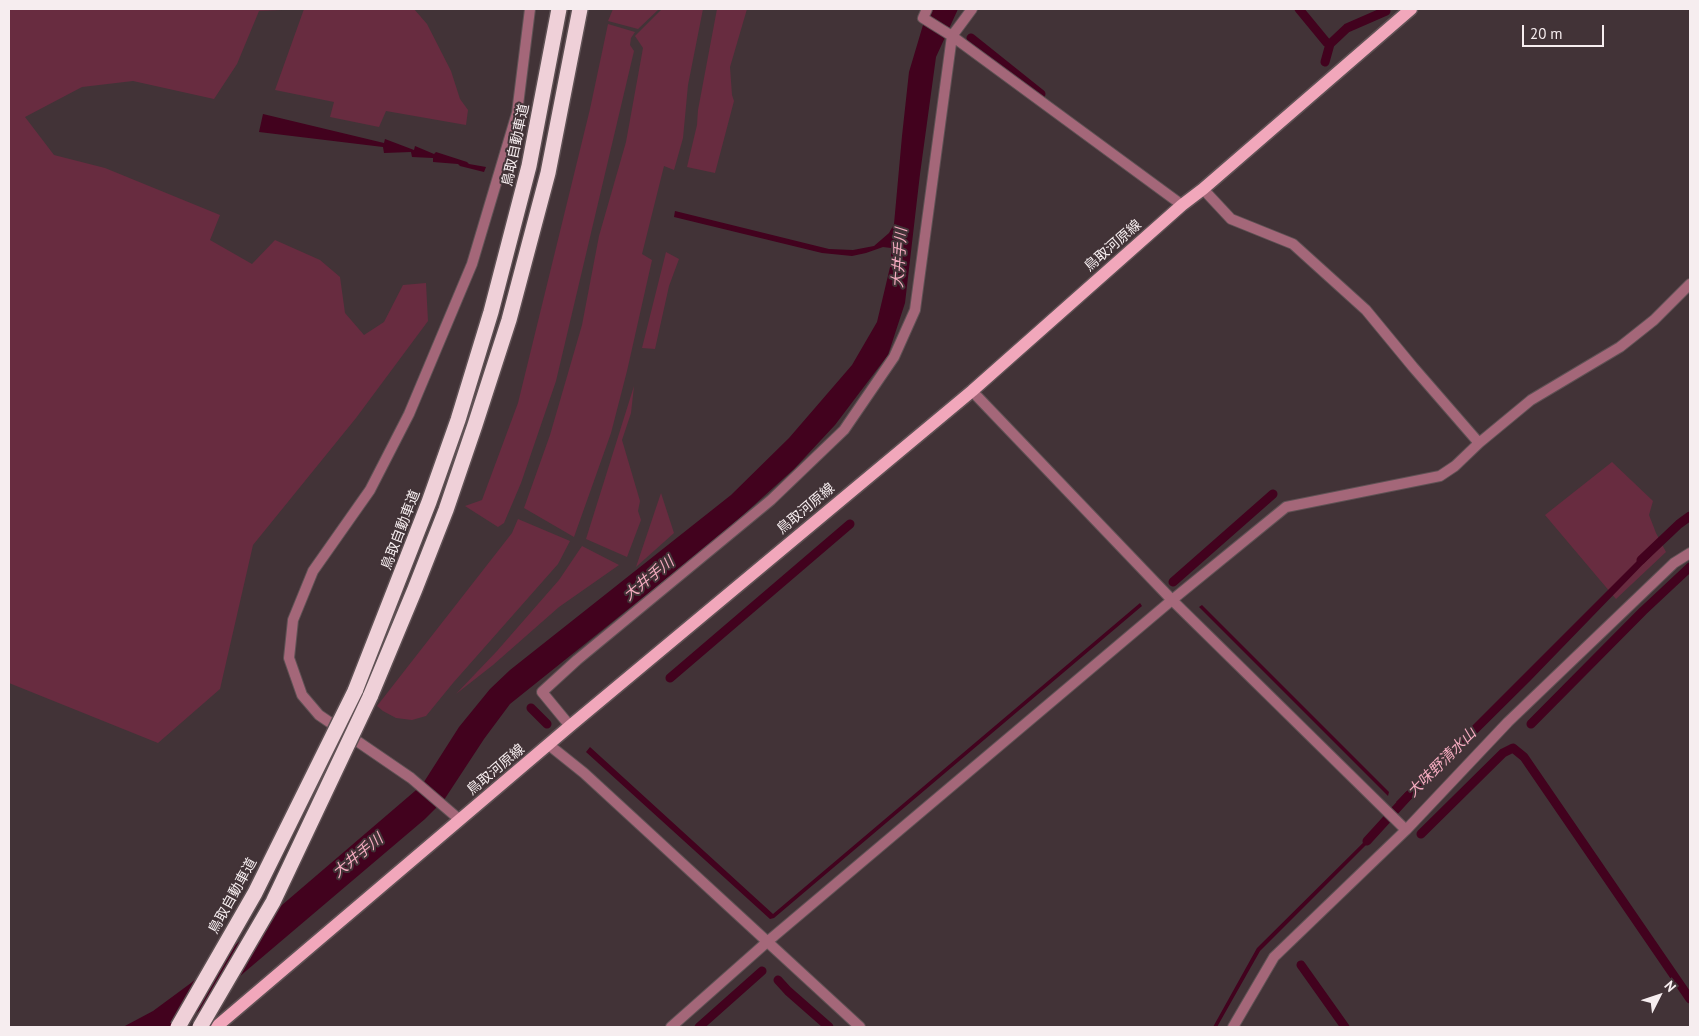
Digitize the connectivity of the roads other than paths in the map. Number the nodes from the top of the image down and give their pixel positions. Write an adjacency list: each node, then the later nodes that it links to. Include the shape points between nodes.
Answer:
1 (530, 9): 17 (street, via 517,113 472,264 410,414 370,490 313,571 293,620 289,658 302,695 319,715 411,778)
2 (559, 9): 20 (highway, 鳥取自動車道, bridge, via 529,166 491,312 429,502 355,691 255,893)
3 (580, 9): 21 (highway, bridge, via 548,173 509,320 446,510 370,696 273,902)
4 (927, 9): 7 (street, via 923,18)
5 (972, 9): 7 (street)
6 (1411, 9): 8 (main road, 鳥取河原線)
7 (952, 36): 9 (street); 15 (street, via 915,310 894,357 844,430 771,500 542,692)
8 (1203, 189): 9 (main road, 鳥取河原線); 12 (street, via 1230,219 1293,244 1366,310)
9 (1182, 205): 11 (main road, 鳥取河原線)
10 (1690, 284): 12 (street, via 1654,320 1620,347 1531,400)
11 (972, 391): 14 (street); 15 (main road, 鳥取河原線)
12 (1479, 443): 14 (street, via 1440,476 1286,507)
13 (1690, 552): 18 (street, via 1674,563 1508,722)
14 (1172, 600): 18 (street); 19 (street)
15 (570, 726): 16 (main road, 鳥取河原線)
16 (549, 745): 17 (main road, 鳥取河原線); 19 (street, via 584,773)
17 (460, 820): 22 (main road, 鳥取河原線)
18 (1406, 830): 25 (street, via 1274,957)
19 (767, 942): 23 (street); 24 (street)
20 (178, 1027)
21 (200, 1027)
22 (216, 1027)
23 (671, 1027)
24 (860, 1027)
25 (1233, 1027)

